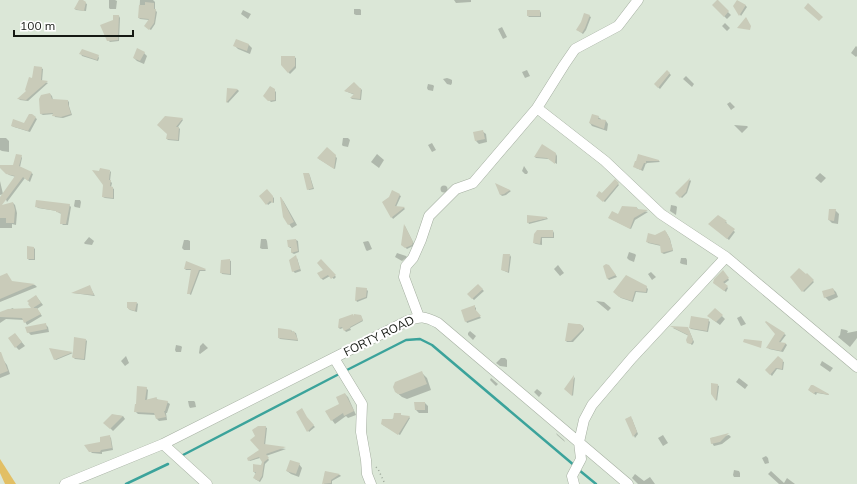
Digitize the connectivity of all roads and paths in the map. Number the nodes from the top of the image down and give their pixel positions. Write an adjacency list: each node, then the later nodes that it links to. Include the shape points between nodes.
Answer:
1 (638, 0): 2 (street, via 618,26 575,49)
2 (537, 108): 3 (street, via 605,161 661,214); 4 (street, via 473,183 456,189 429,216 404,276)
3 (726, 257): 6 (street); 7 (street, via 592,405 584,420)
4 (419, 317): 5 (street, FORTY ROAD, via 407,320); 7 (street, FORTY ROAD, via 429,318 438,323)
5 (334, 358): 8 (street, FORTY ROAD); 9 (street, via 362,404 361,432)
6 (857, 367)
7 (579, 442): 14 (street, via 581,459 572,476); 15 (street, FORTY ROAD)
8 (163, 444): 10 (street, FORTY ROAD); 11 (street)
9 (366, 460): 12 (street); 13 (path, via 378,469)
10 (66, 484)
11 (207, 484)
12 (371, 484)
13 (385, 484)
14 (574, 484)
15 (628, 484)

